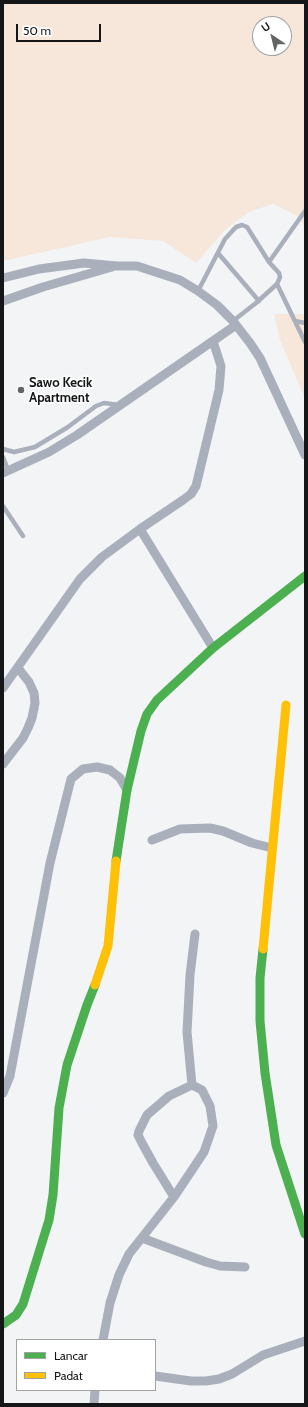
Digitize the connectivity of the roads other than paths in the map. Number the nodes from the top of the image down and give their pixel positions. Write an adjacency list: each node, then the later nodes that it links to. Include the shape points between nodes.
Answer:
1 (305, 211): 3 (lane)
2 (218, 253): 3 (lane, via 225,239 236,227 242,225 247,227); 7 (lane); 9 (lane)
3 (269, 262): 6 (lane, via 279,273)
4 (117, 266): 5 (street, via 84,263 39,269); 7 (street, via 137,266 154,271 180,280); 8 (street)
5 (3, 278)
6 (277, 284): 9 (lane); 10 (lane)
7 (198, 291): 11 (street)
8 (3, 301)
9 (259, 301): 11 (lane)
10 (295, 321): 12 (lane); 14 (lane)
11 (234, 323): 13 (street); 17 (street, via 260,358)
12 (305, 323)
13 (213, 341): 15 (street); 21 (street, via 222,366 219,390 196,486 191,494)
14 (305, 342)
15 (120, 405): 16 (lane, via 104,403 96,406 35,447 14,452); 19 (street, via 49,452)
16 (3, 449)
17 (305, 455)
18 (3, 457): 19 (lane)
19 (6, 472)
20 (3, 507): 22 (lane)
21 (140, 529): 24 (street); 25 (street, via 102,557 80,579)
22 (23, 536)
23 (305, 576): 24 (street)
24 (213, 648): 29 (street, via 157,700 147,714)
25 (18, 668): 26 (street); 28 (street, via 29,682 35,703 28,728)
26 (3, 688)
27 (286, 705): 31 (street)
28 (3, 764)
29 (127, 790): 34 (street, via 120,778 110,770 97,767 83,769 71,779 50,863 10,1076); 39 (street, via 115,865 108,946 64,1079 48,1220 23,1304 16,1315)
30 (152, 840): 31 (street, via 180,829 210,828 223,830 252,843)
31 (272, 848): 36 (street, via 260,978 260,1021 276,1145)
32 (195, 934): 33 (street, via 187,1032)
33 (192, 1085): 35 (street, via 202,1090 210,1106 213,1126 204,1152); 35 (street, via 169,1096 147,1115 138,1135)
34 (3, 1092)
35 (174, 1197): 37 (street)
36 (305, 1234)
37 (142, 1238): 38 (street, via 220,1266); 40 (street, via 119,1275)
38 (245, 1267)
39 (3, 1324)
40 (103, 1339)
41 (305, 1341): 42 (street, via 263,1355 219,1379 191,1381)
42 (156, 1376)
43 (96, 1391): 44 (street)
44 (94, 1404)

